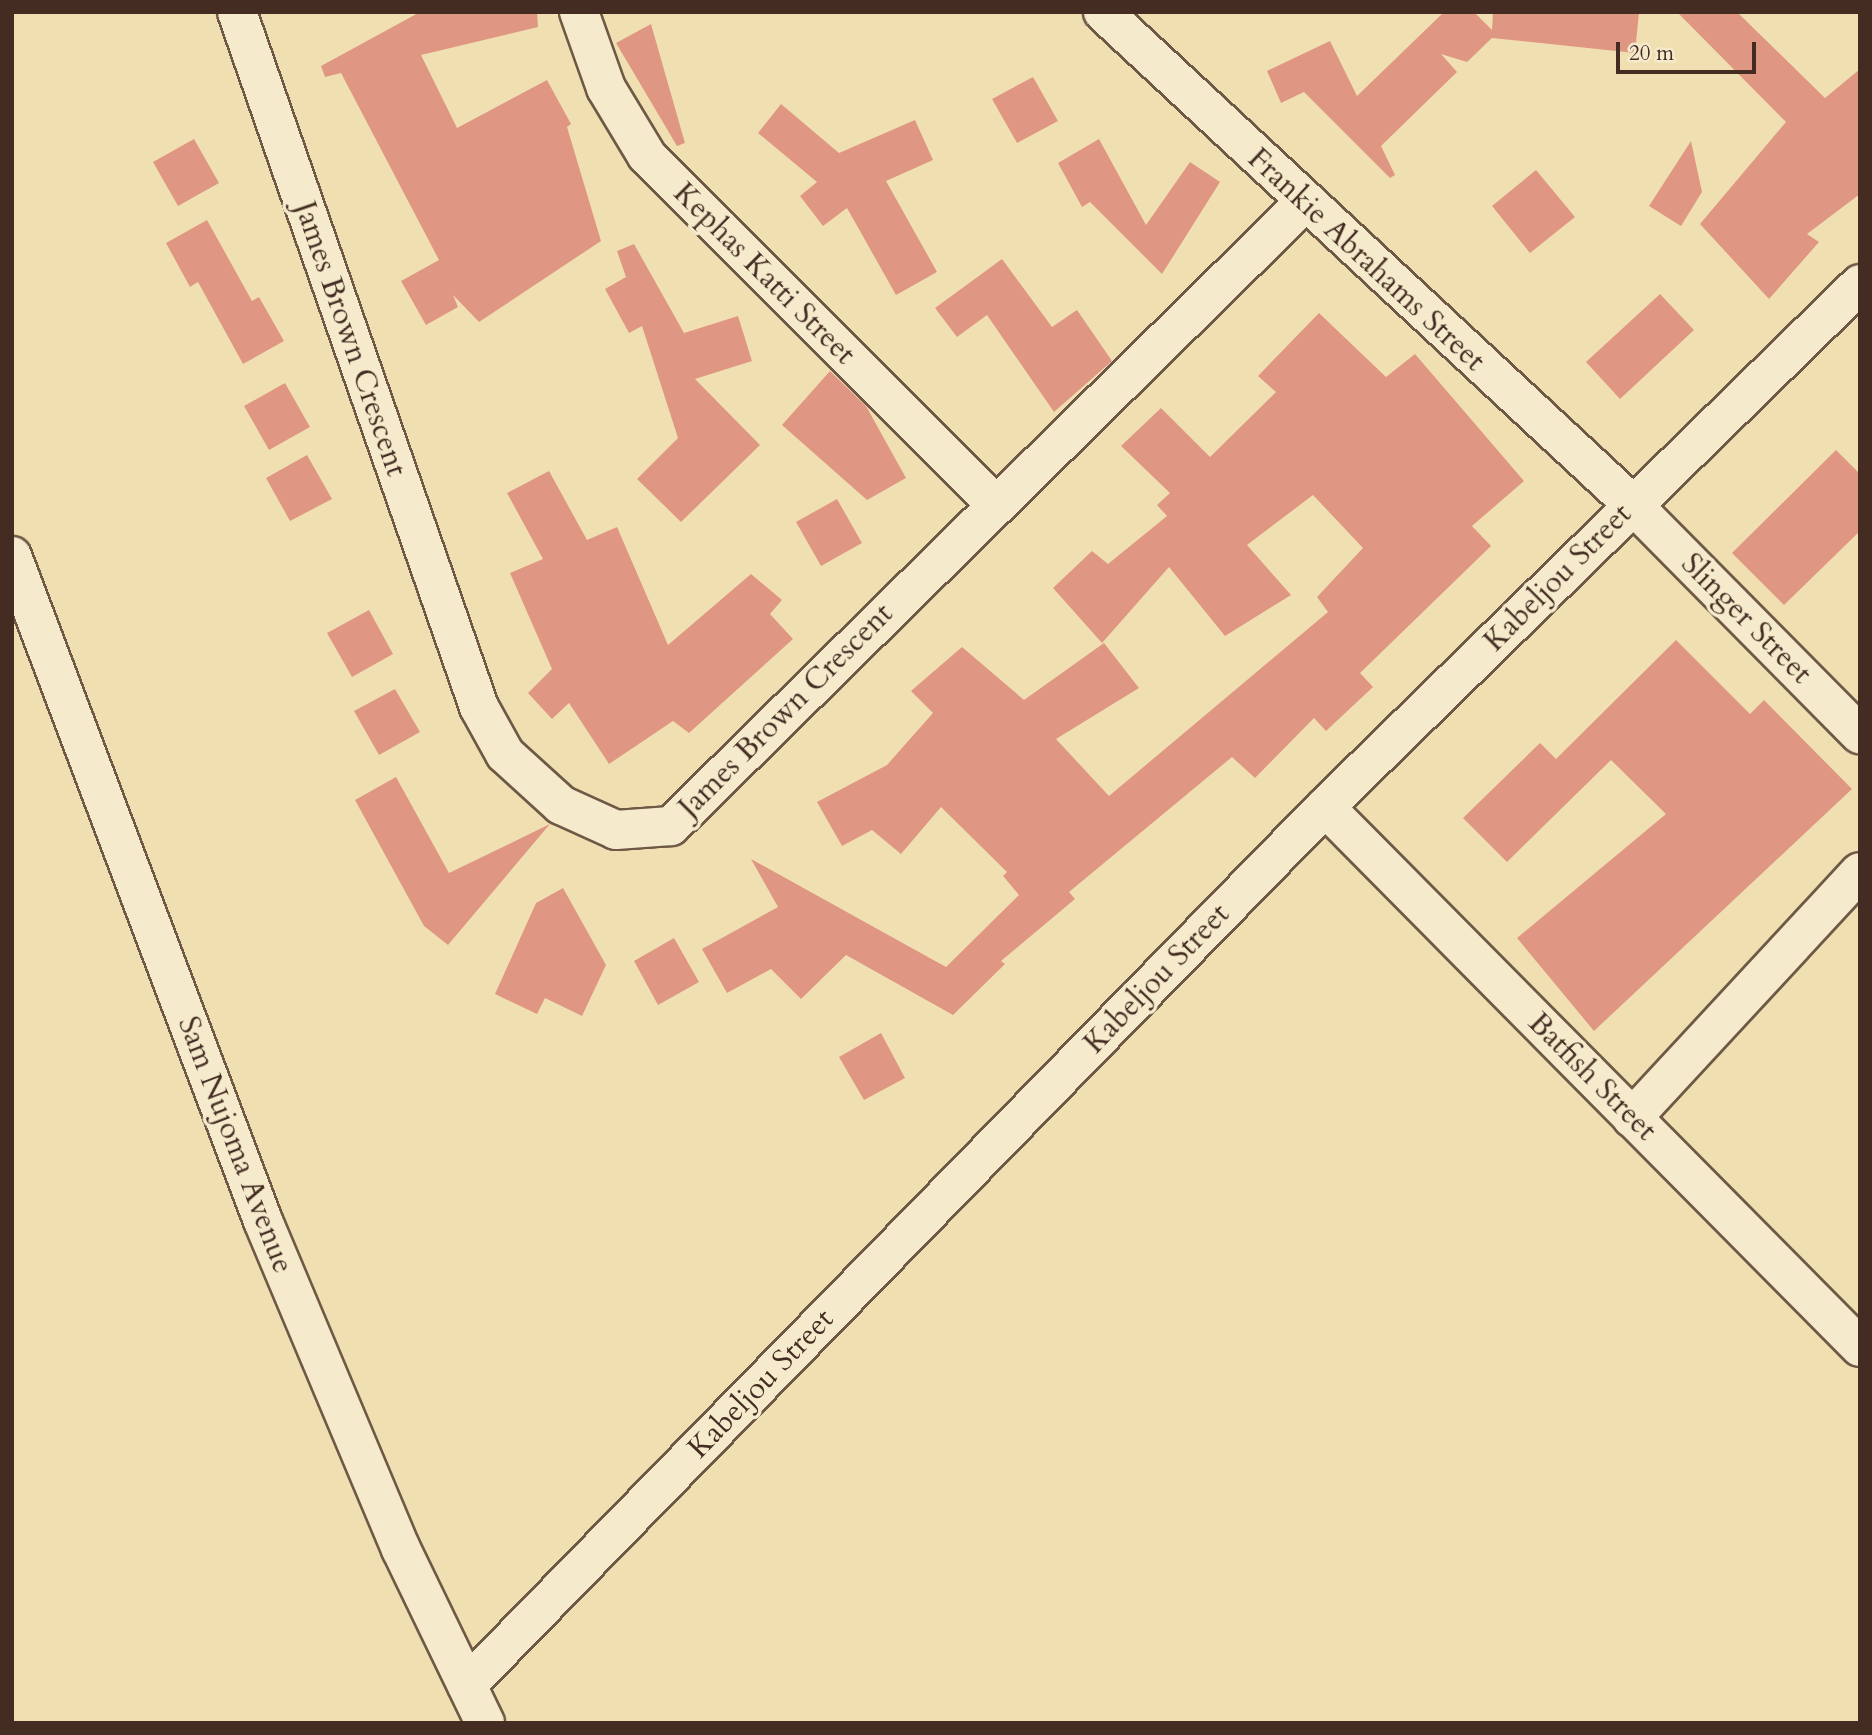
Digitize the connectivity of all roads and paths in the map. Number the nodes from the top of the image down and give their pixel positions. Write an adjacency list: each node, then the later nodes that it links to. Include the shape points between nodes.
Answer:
1 (237, 12): 6 (street, James Brown Crescent, via 479,707 505,754 561,805 616,830 671,826)
2 (579, 12): 6 (street, Kephas Katti Street, via 606,88 647,156)
3 (1103, 12): 4 (street, Frankie Abrahams Street)
4 (1303, 204): 6 (street, James Brown Crescent); 7 (street, Frankie Abrahams Street)
5 (1860, 284): 7 (street, Kabeljou Street)
6 (995, 504)
7 (1632, 504): 9 (street, Slinger Street); 10 (street, Kabeljou Street)
8 (12, 556): 14 (street, Sam Nujoma Avenue, via 262,1221 401,1549)
9 (1860, 734)
10 (1325, 807): 12 (street, Batfish Street); 14 (street, Kabeljou Street)
11 (1860, 872): 12 (street)
12 (1632, 1118): 13 (street, Batfish Street)
13 (1860, 1348)
14 (467, 1685): 15 (street, Sam Nujoma Avenue)
15 (485, 1723)

